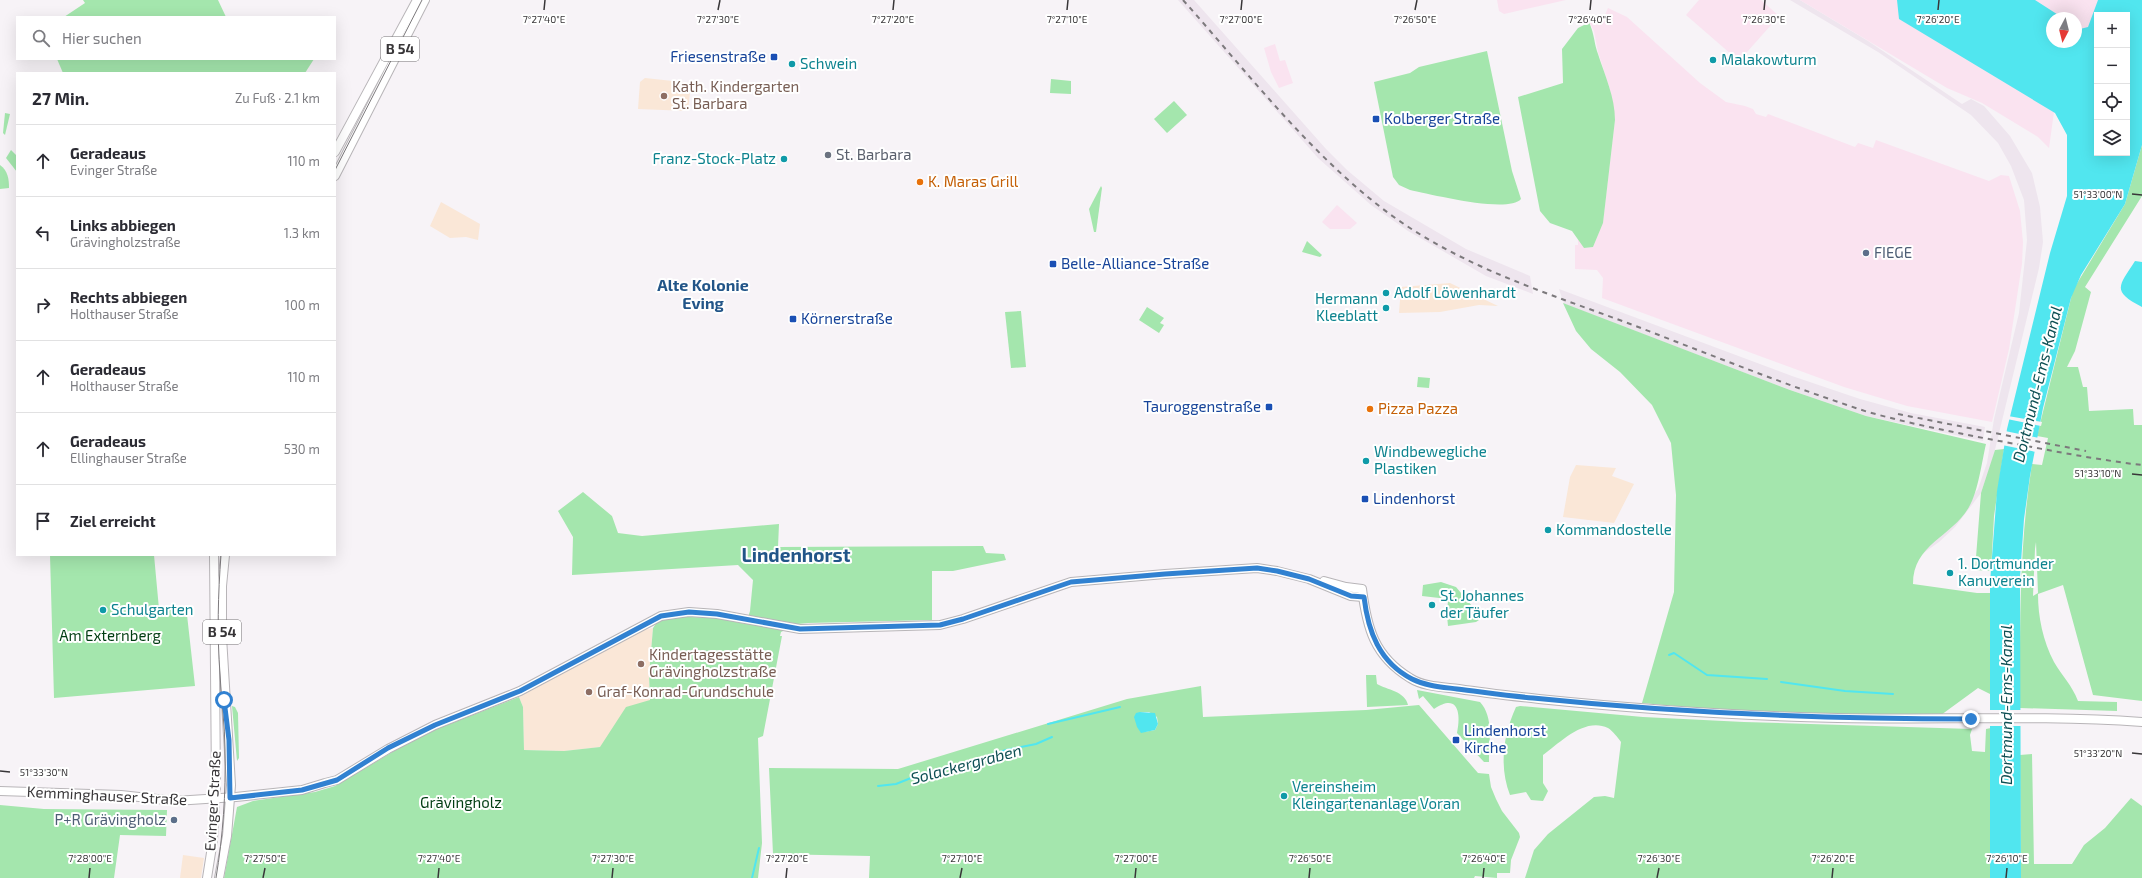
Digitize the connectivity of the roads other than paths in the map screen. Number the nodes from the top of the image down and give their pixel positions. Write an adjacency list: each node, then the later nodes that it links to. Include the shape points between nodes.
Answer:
1 (417, 0): 3 (main road, B 54)
2 (425, 0): 4 (main road, B 54)
3 (336, 150)
4 (336, 174)
5 (214, 556): 10 (main road, Evinger Straße / B 54)
6 (225, 556): 9 (main road, Evinger Straße / B 54, via 222,637)
7 (2142, 722): 9 (main road, Kemminghauser Straße, via 2030,718 1747,715 1644,709 1425,684 1403,673 1380,651 1371,634 1363,593 1351,596 1309,579 1257,568 1071,582 950,623 932,626 800,629 717,614 689,612 661,616 520,691 435,725 388,748 337,780 302,790)
8 (0, 791): 10 (main road, Kemminghauser Straße, via 121,795 167,801)
9 (230, 798): 10 (main road, Kemminghauser Straße); 12 (main road, Evinger Straße / B 54, via 227,836)
10 (215, 799): 11 (main road, Evinger Straße / B 54, via 213,840)
11 (207, 878)
12 (219, 878)

